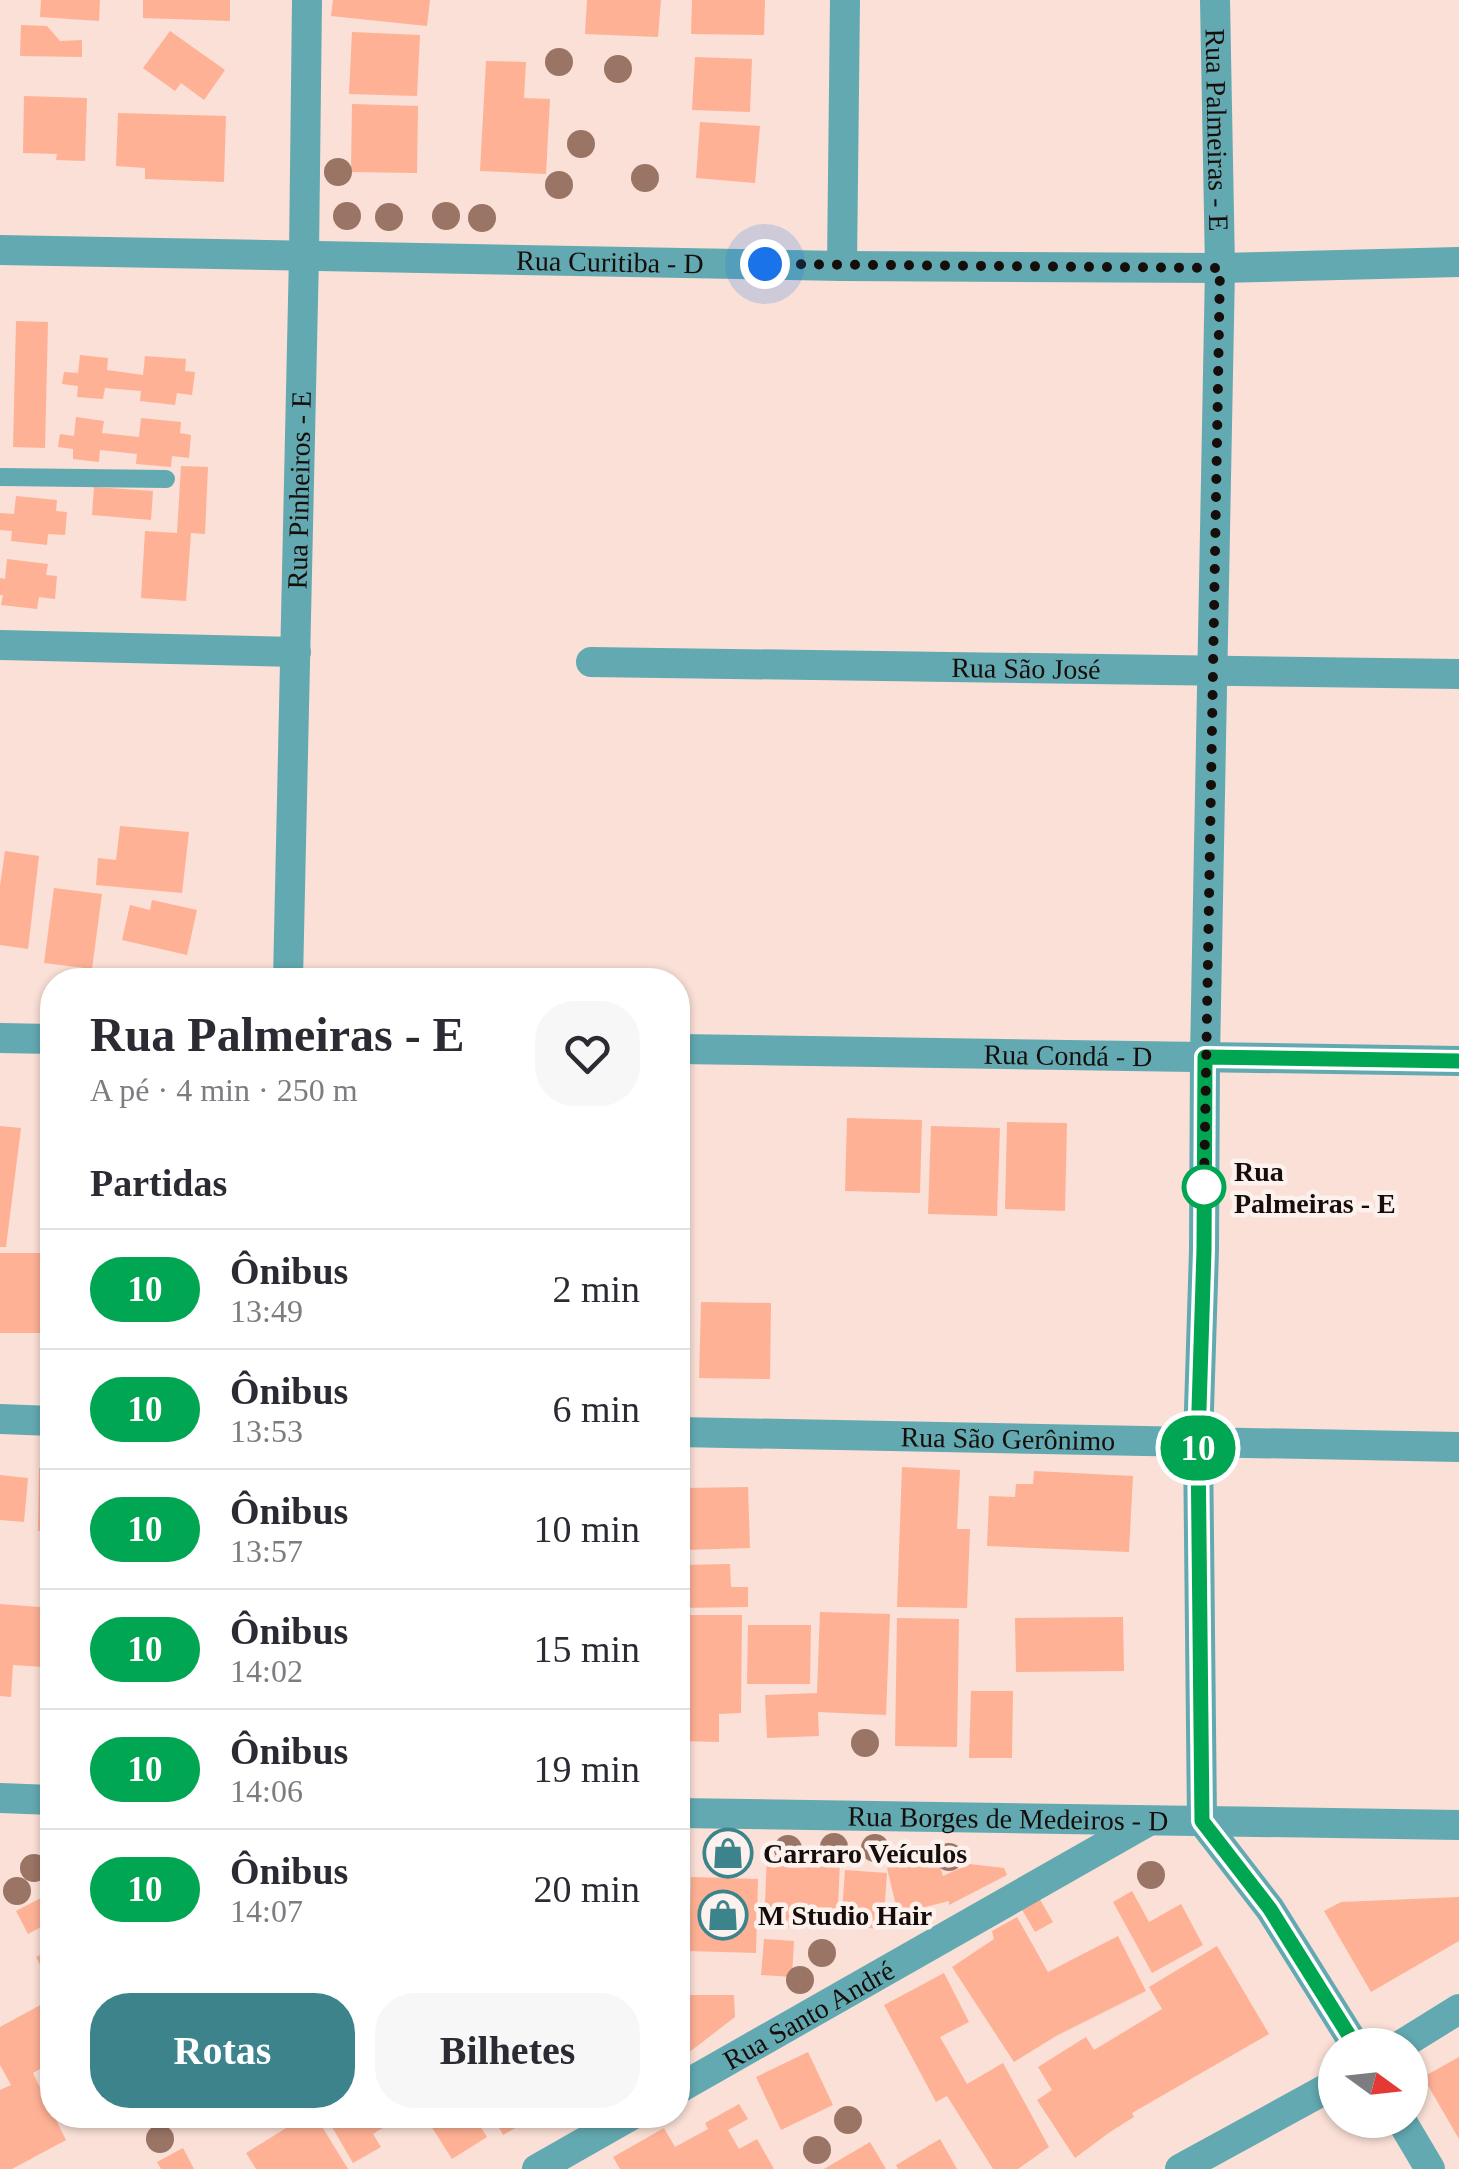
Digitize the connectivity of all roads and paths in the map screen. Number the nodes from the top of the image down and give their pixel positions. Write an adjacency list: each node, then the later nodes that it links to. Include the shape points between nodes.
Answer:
1 (307, 0): 5 (street, Rua Pinheiros - E)
2 (845, 0): 7 (street)
3 (1216, 0): 8 (street, Rua Palmeiras - E)
4 (0, 250): 5 (street, Rua Curitiba - D)
5 (304, 256): 7 (street, Rua Curitiba - D); 12 (street, Rua Pinheiros - E)
6 (1459, 262): 8 (street, Rua Curitiba - D)
7 (842, 266): 8 (street, Rua Curitiba - D)
8 (1220, 268): 14 (street, Rua Palmeiras - E)
9 (0, 477): 10 (lane)
10 (166, 479)
11 (0, 645): 12 (street)
12 (296, 652): 16 (street, Rua Pinheiros - E)
13 (591, 662): 14 (street, Rua São José)
14 (1212, 670): 15 (street, Rua São José); 20 (street, Rua Palmeiras - E)
15 (1459, 674)
16 (288, 968)
17 (0, 1038): 18 (street)
18 (40, 1039)
19 (690, 1049): 20 (street, Rua Condá - D)
20 (1205, 1057): 21 (street, Rua Condá - D); 25 (street, Rua Palmeiras - E)
21 (1459, 1061)
22 (0, 1420): 23 (street)
23 (40, 1420)
24 (690, 1432): 25 (street, Rua São Gerônimo)
25 (1198, 1441): 26 (street, Rua São Gerônimo); 31 (street, Rua Palmeiras - E)
26 (1459, 1447)
27 (0, 1798): 28 (street)
28 (40, 1800)
29 (690, 1813): 30 (street, Rua Borges de Medeiros - D)
30 (1150, 1820): 31 (street, Rua Borges de Medeiros - D); 36 (street, Rua Santo André)
31 (1202, 1821): 32 (street, Rua Borges de Medeiros - D); 34 (street, via 1270,1909)
32 (1459, 1825)
33 (1459, 2009): 35 (street)
34 (1344, 2028)
35 (1428, 2029)
36 (690, 2082)
37 (1318, 2093): 41 (street)
38 (609, 2128): 40 (street)
39 (1411, 2138): 42 (street)
40 (537, 2169)
41 (1180, 2169)
42 (1430, 2169)

